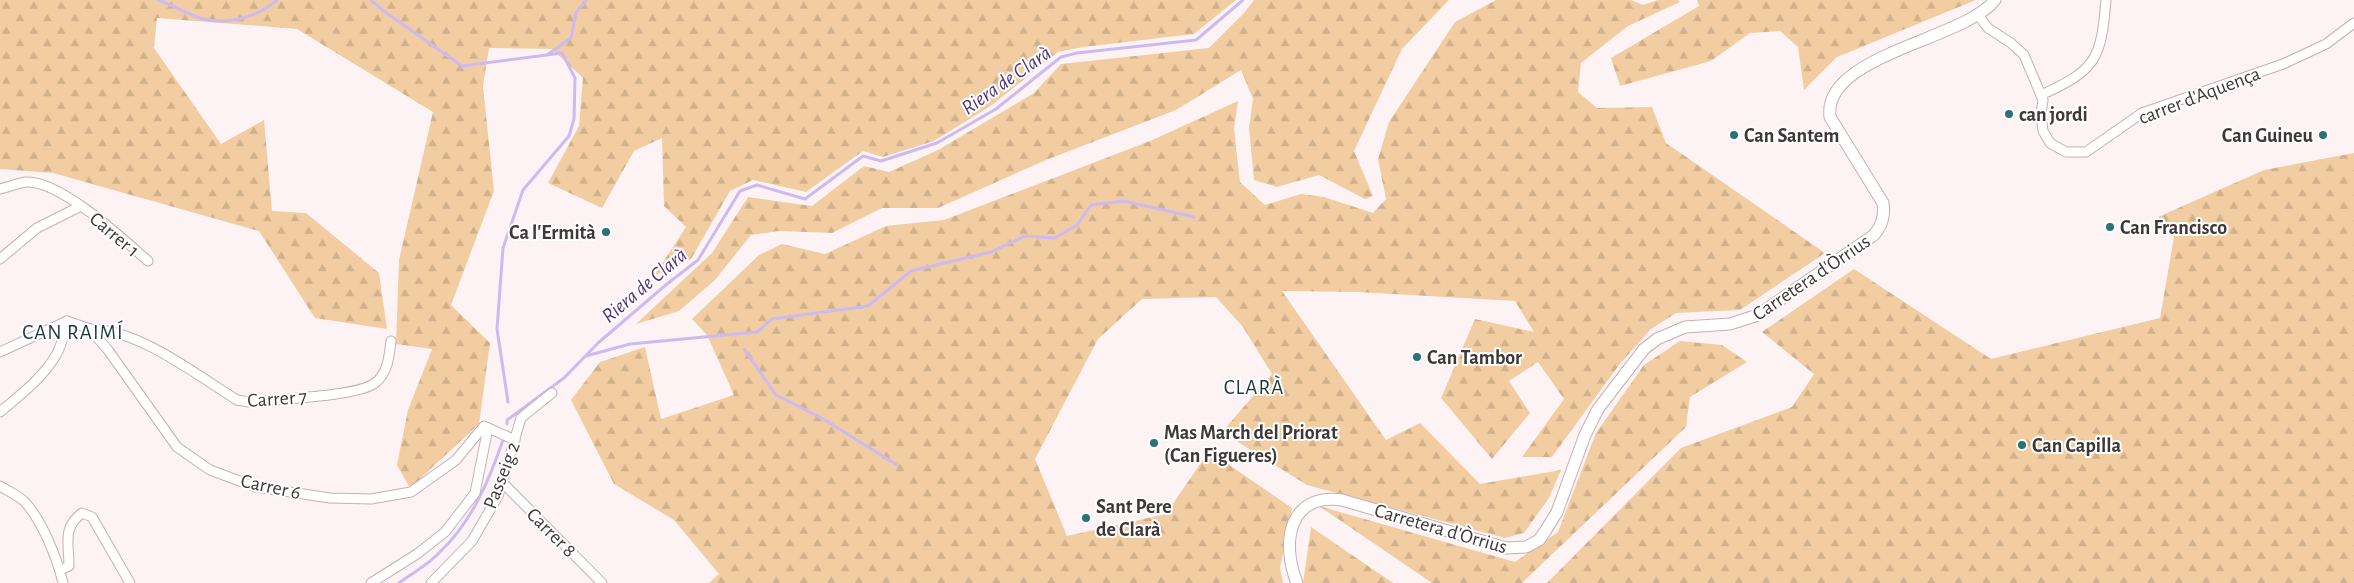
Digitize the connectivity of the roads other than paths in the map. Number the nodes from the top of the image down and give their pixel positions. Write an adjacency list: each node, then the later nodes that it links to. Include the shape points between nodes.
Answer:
1 (1995, 0): 3 (street, Carretera d'Òrrius)
2 (2106, 0): 5 (street, via 2101,45 2090,64 2076,79)
3 (1978, 14): 5 (street, carrer d'Aquença, via 1988,28 2024,55); 26 (street, Carretera d'Òrrius, via 1878,60 1842,83 1832,94 1828,106 1830,117 1883,203 1881,226 1874,235 1758,315 1730,324 1685,327 1664,335 1644,349 1598,409 1557,512 1539,540 1526,547 1506,548 1327,498 1313,501 1302,509 1295,522 1289,554)
4 (2354, 23): 5 (street, carrer d'Aquença, via 2326,44 2283,64 2142,113 2086,152 2066,152 2050,143 2043,131)
5 (2041, 95)
6 (0, 189): 7 (street, Carrer 1, via 28,182 55,190)
7 (81, 206): 8 (street, Carrer 1, via 37,228); 9 (street, Carrer 1)
8 (0, 259)
9 (148, 261)
10 (67, 321): 11 (street); 13 (street); 15 (street, via 57,354 29,388)
11 (90, 329): 12 (street, Carrer 7, via 106,329 166,353 237,400 249,402 356,391 375,384 387,368); 16 (street, Carrer 6, via 178,447 210,470 256,487 330,498 363,499 411,492 456,460 484,426)
12 (391, 342)
13 (0, 352)
14 (552, 393): 17 (street, Passeig 2, via 521,418)
15 (0, 412)
16 (488, 428): 17 (street); 23 (street, via 475,493 445,532)
17 (515, 440): 18 (street, Passeig 2)
18 (502, 482): 24 (street, Passeig 2, via 498,496 472,541); 25 (street, Carrer 8)
19 (0, 486): 20 (street, via 22,499 31,509)
20 (60, 570): 21 (street); 22 (street, via 69,566 68,534 72,521 82,513 92,517)
21 (63, 583)
22 (130, 583)
23 (371, 583)
24 (431, 583)
25 (602, 583)
26 (1297, 583)

